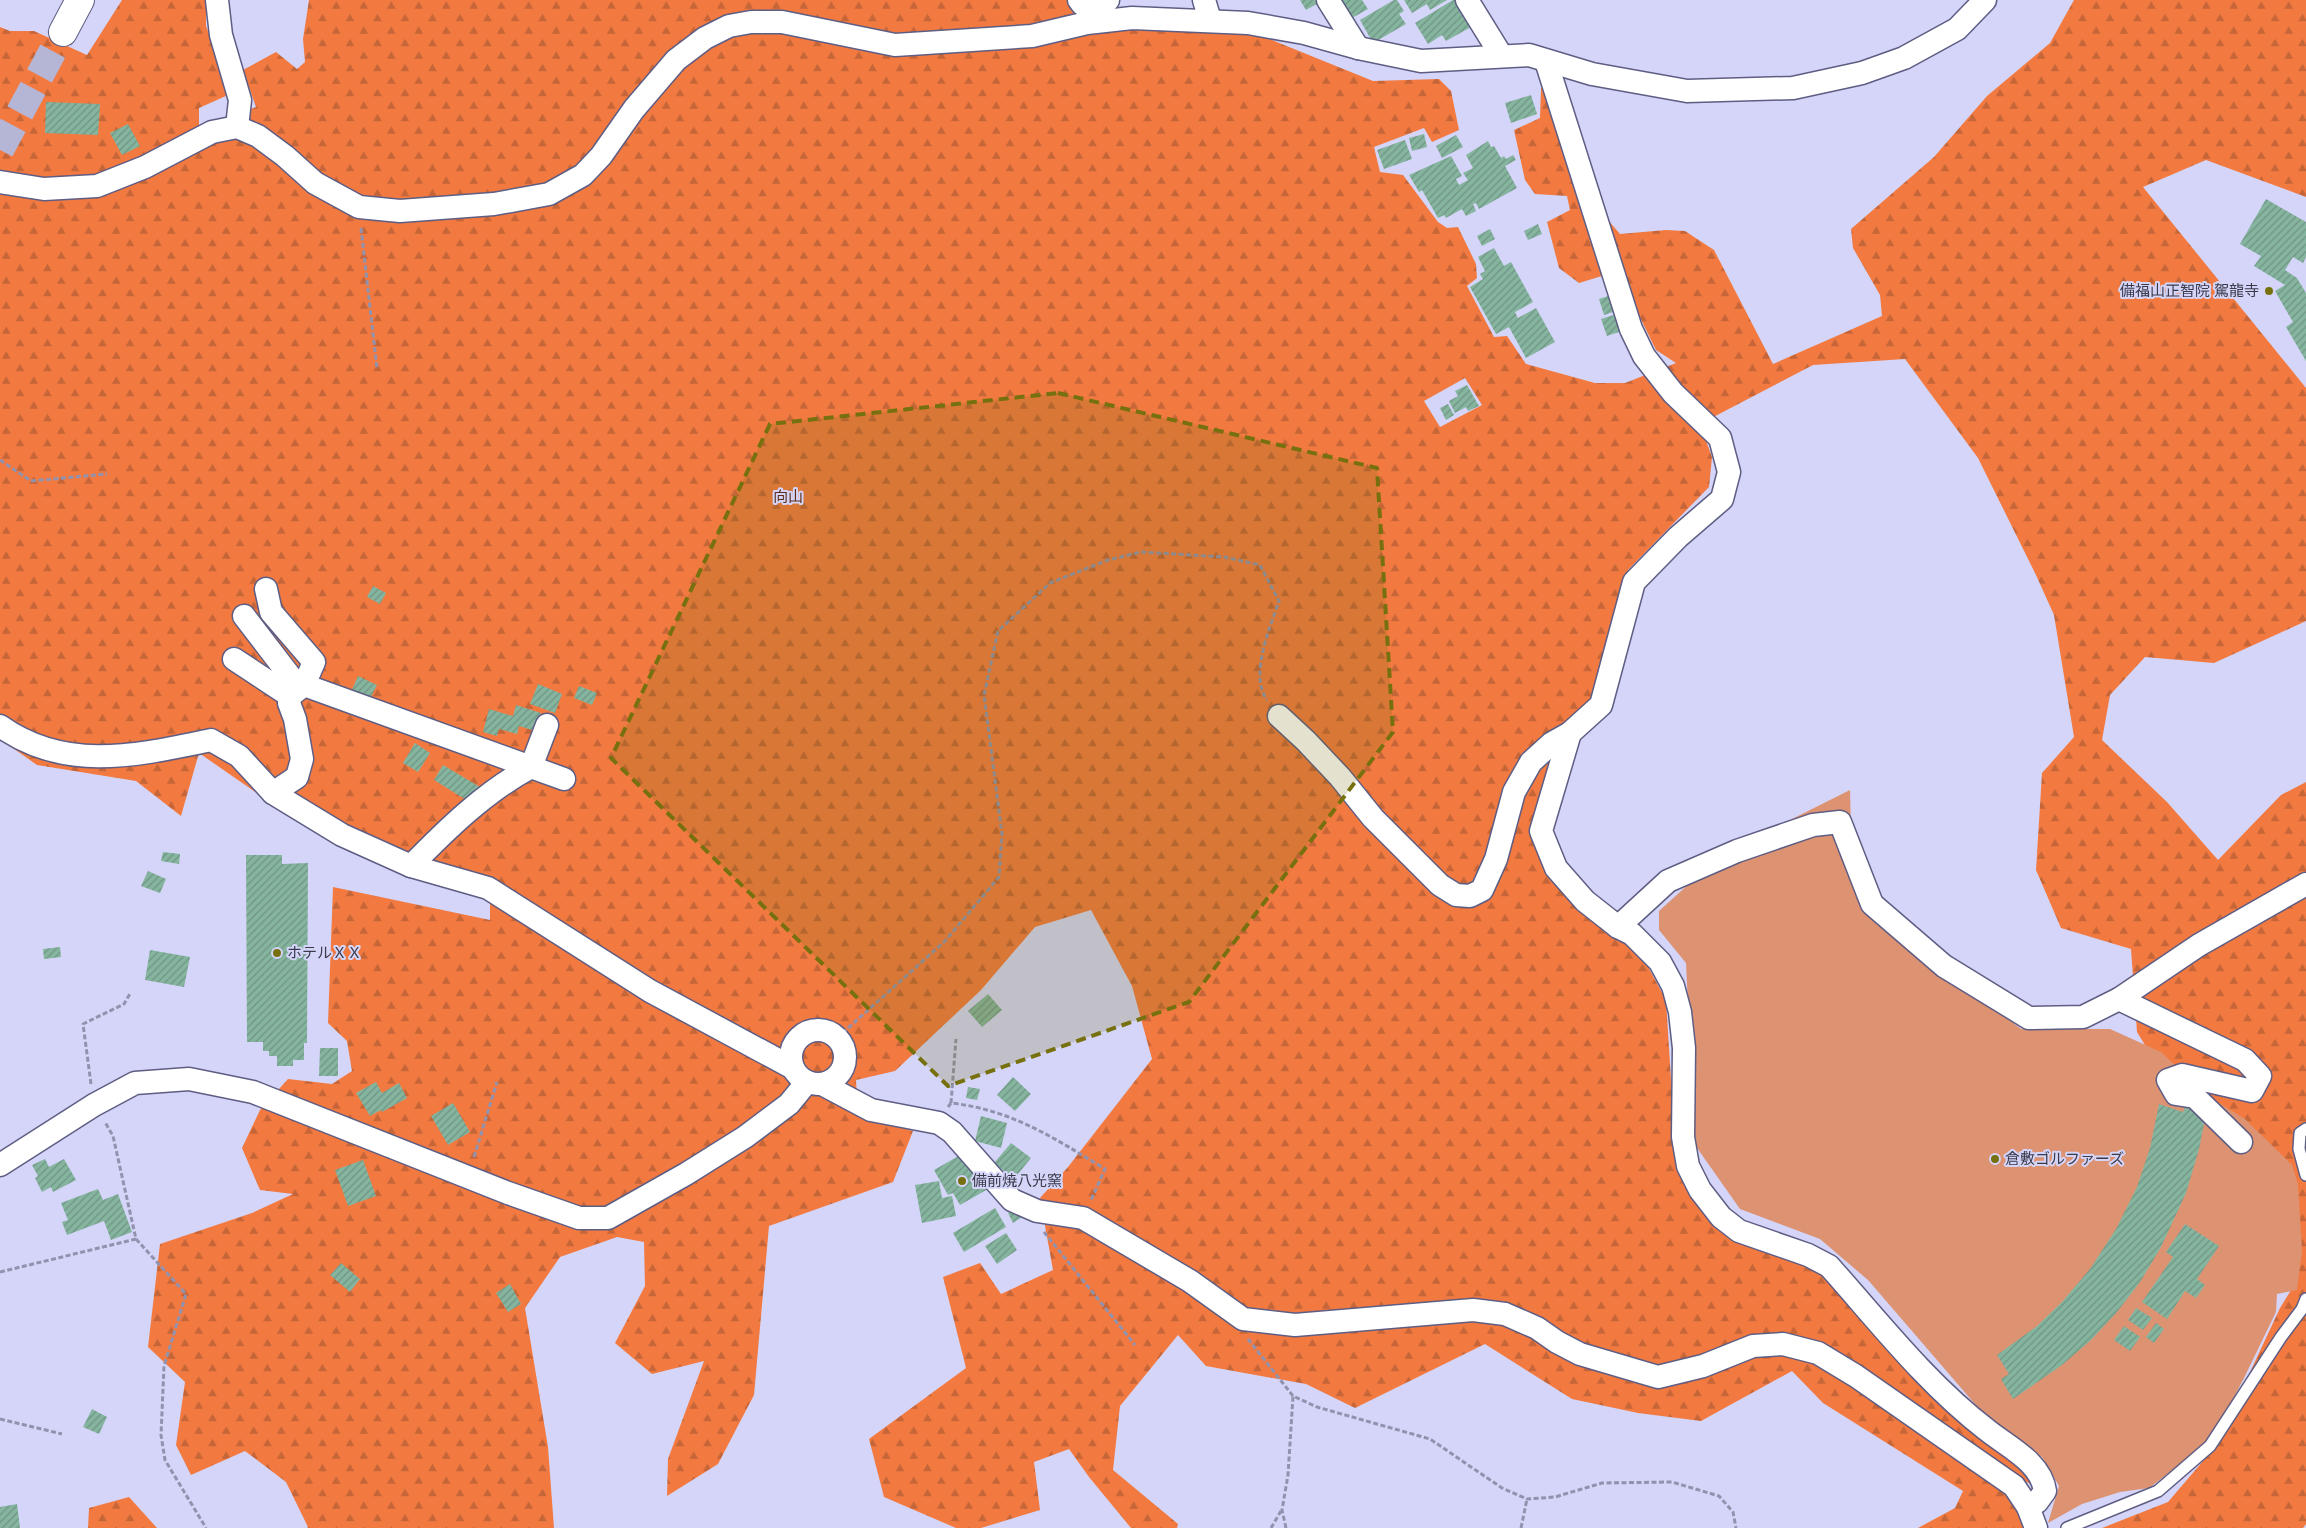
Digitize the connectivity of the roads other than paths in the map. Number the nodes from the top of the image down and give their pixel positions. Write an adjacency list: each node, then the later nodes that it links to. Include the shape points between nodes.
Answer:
1 (80, 0): 9 (street)
2 (217, 0): 13 (street, via 221,35 240,100)
3 (1079, 0): 4 (street, via 1082,4)
4 (1108, 0)
5 (1328, 0): 10 (street)
6 (1466, 0): 11 (street)
7 (1985, 0): 12 (street, via 1957,29 1904,58 1862,73 1793,88 1687,91 1601,76)
8 (1207, 10): 10 (street, via 1248,23 1304,33); 13 (street, via 1087,23 1032,36 895,44 782,22 729,26 705,38 676,60 583,175 549,194 494,204 400,212 359,207 315,183 285,156)
9 (63, 32)
10 (1358, 48): 11 (street, via 1421,61)
11 (1501, 55): 12 (street, via 1529,55)
12 (1546, 61): 22 (street, via 1631,329 1644,356 1673,393 1720,438 1730,472 1722,499 1678,537 1634,582 1601,705)
13 (236, 126): 14 (street, via 212,132 145,167 97,186 44,189)
14 (0, 182)
15 (266, 589): 18 (street, via 271,612 314,662)
16 (244, 616): 18 (street, via 293,680)
17 (234, 659): 18 (street)
18 (297, 690): 23 (street); 25 (street, via 289,703 296,719 302,759 297,777)
19 (1279, 716): 22 (street, via 1440,885 1456,895 1470,896 1482,890 1496,859 1514,792 1531,762 1552,743)
20 (547, 725): 23 (street)
21 (0, 726): 25 (street, via 38,747 72,754 135,755 211,740 239,756)
22 (1570, 733): 28 (street, via 1541,831 1556,868 1585,901)
23 (531, 767): 24 (street); 26 (street, via 506,781 445,831)
24 (564, 780)
25 (274, 793): 26 (street, via 342,835)
26 (411, 866): 30 (street, via 488,888 650,991)
27 (2306, 884): 29 (street, via 2191,950)
28 (1618, 927): 29 (street, via 1668,881 1736,851 1813,825 1840,822 1872,904 1944,966 2029,1018 2083,1017); 36 (street, via 1632,934 1660,962 1674,986 1684,1048 1683,1137 1688,1166 1700,1190 1721,1217 1739,1231 1808,1255 1829,1266 1930,1378 1980,1425 2036,1468 2045,1491 2037,1502)
29 (2119, 999): 32 (street, via 2245,1060 2260,1076 2252,1091 2182,1075 2168,1080 2176,1094 2195,1097)
30 (807, 1078): 30 (street, via 791,1057 793,1047 803,1035 818,1030 828,1032 842,1045 845,1061 837,1076); 33 (street, via 789,1104 745,1137 608,1218 580,1218 254,1092 189,1079 135,1083); 36 (street, via 871,1110 939,1123 952,1132 1012,1200 1037,1211 1083,1218 1190,1281 1243,1319 1295,1325 1473,1310 1505,1314 1538,1328 1580,1354 1658,1377 1703,1366 1754,1346 1783,1344 1818,1353 1856,1376 2014,1486)
31 (2306, 1129): 34 (lane, via 2300,1133 2300,1150)
32 (2241, 1142)
33 (0, 1165)
34 (2306, 1175)
35 (2306, 1299): 38 (lane, via 2302,1310 2210,1446 2158,1491)
36 (2028, 1507): 37 (street)
37 (2036, 1528)
38 (2067, 1528)

